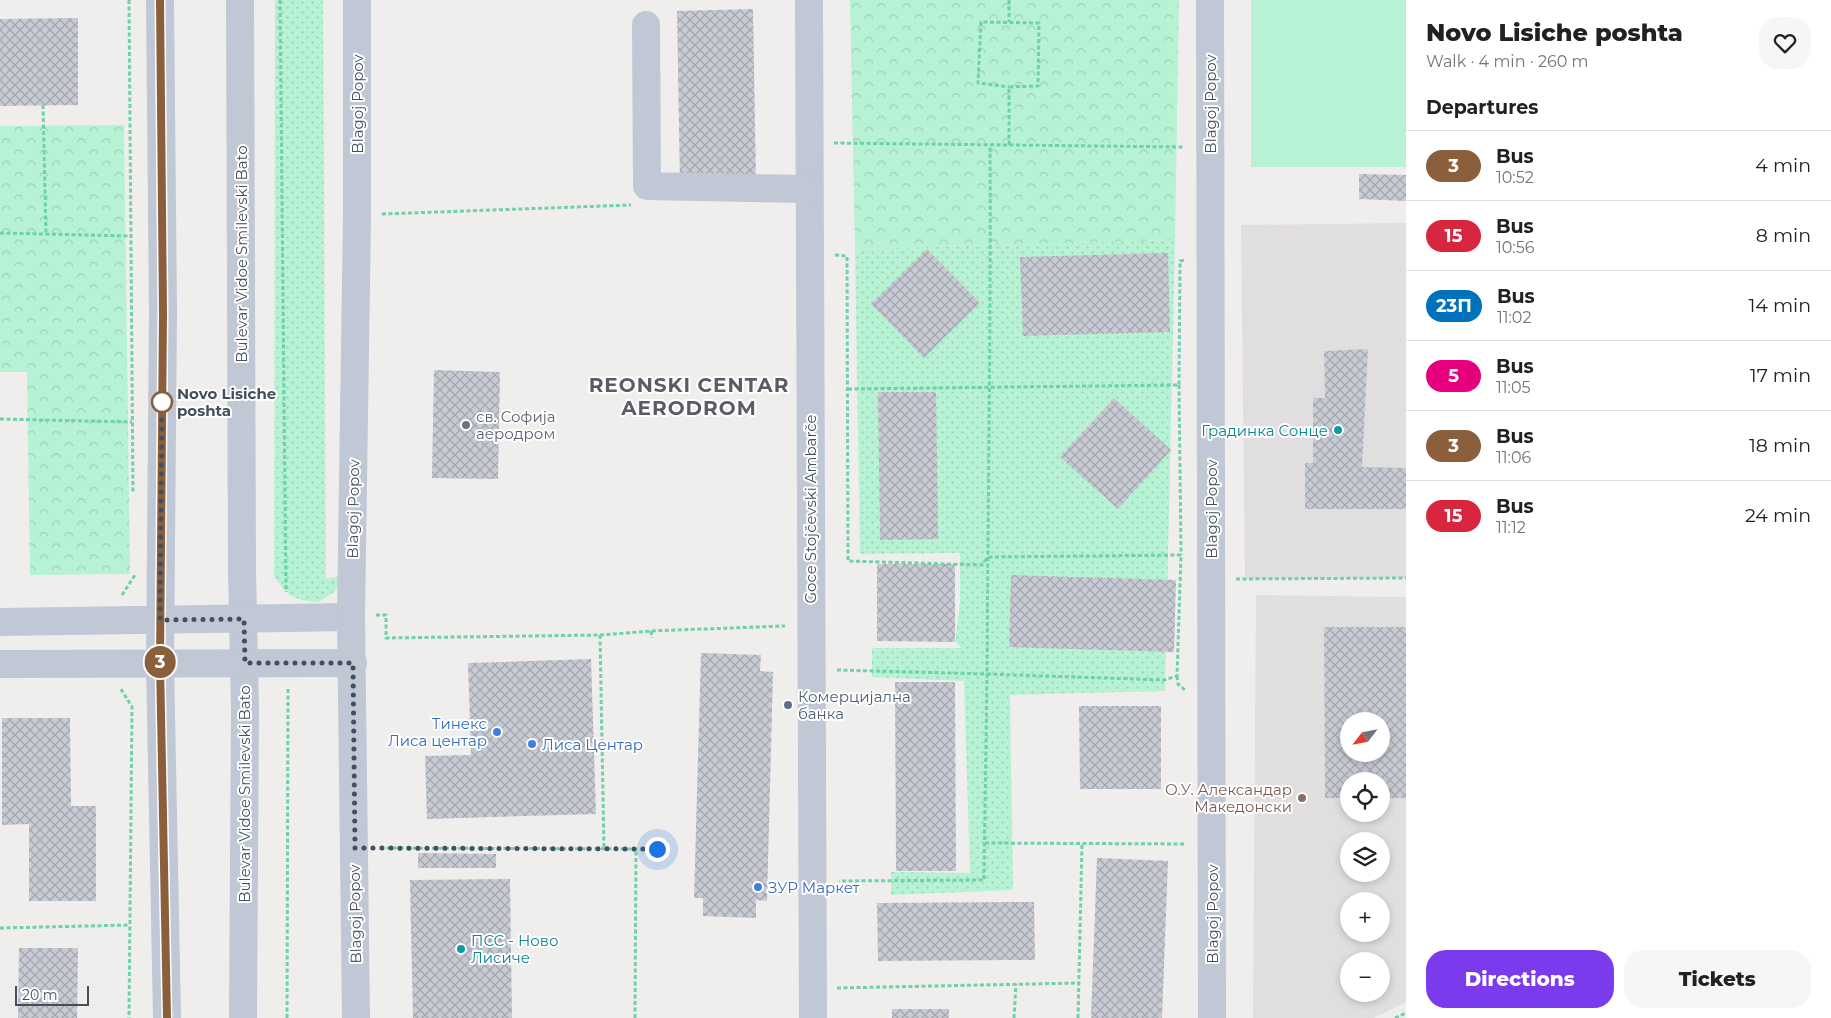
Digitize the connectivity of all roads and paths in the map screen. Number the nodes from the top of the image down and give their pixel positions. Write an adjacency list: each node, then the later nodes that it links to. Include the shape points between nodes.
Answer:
1 (130, 0): 22 (path)
2 (160, 0): 40 (street, via 163,313)
3 (240, 0): 39 (street, Bulevar Vidoe Smilevski Bato)
4 (280, 0): 36 (path)
5 (357, 0): 19 (street, Blagoj Popov)
6 (809, 0): 17 (street, Goce Stojčevski Ambarče)
7 (1009, 0): 9 (path)
8 (1210, 0): 35 (street, Blagoj Popov)
9 (1009, 22): 11 (path, via 981,22 978,83); 11 (path, via 1039,23 1038,86)
10 (646, 25): 17 (street, via 647,186)
11 (1009, 87): 15 (path)
12 (43, 105): 21 (path)
13 (827, 143): 14 (path)
14 (990, 145): 15 (path); 26 (path)
15 (1009, 145): 16 (path)
16 (1189, 147)
17 (810, 189): 42 (street, Goce Stojčevski Ambarče)
18 (640, 205): 19 (path)
19 (357, 215): 38 (street, Blagoj Popov)
20 (0, 234): 21 (path)
21 (46, 234): 22 (path)
22 (130, 236): 29 (path)
23 (827, 254): 27 (path, via 847,256)
24 (1189, 260): 25 (path, via 1180,261)
25 (1179, 385): 26 (path); 31 (path)
26 (989, 388): 27 (path); 32 (path)
27 (848, 389): 32 (path, via 848,561 982,565)
28 (0, 419): 29 (path)
29 (132, 422): 30 (path)
30 (133, 498)
31 (1181, 555): 32 (path); 51 (path, via 1177,676 1164,680)
32 (988, 557): 51 (path)
33 (134, 565): 37 (path, via 134,575)
34 (1406, 578): 35 (path)
35 (1211, 580): 56 (street, Blagoj Popov)
36 (286, 596)
37 (120, 600)
38 (352, 616): 39 (street); 44 (path, via 386,615 386,638); 48 (street, Blagoj Popov)
39 (244, 619): 40 (street); 47 (street, Bulevar Vidoe Smilevski Bato)
40 (160, 620): 41 (street); 46 (street)
41 (0, 622)
42 (811, 625): 43 (path); 50 (street, Goce Stojčevski Ambarče)
43 (651, 631): 44 (path); 45 (path)
44 (600, 635): 60 (path)
45 (652, 638)
46 (160, 663): 47 (street); 49 (street); 69 (street)
47 (245, 663): 48 (street); 70 (street, Bulevar Vidoe Smilevski Bato)
48 (353, 663): 57 (street, Blagoj Popov)
49 (0, 664)
50 (811, 669): 51 (path); 61 (street, Goce Stojčevski Ambarče)
51 (987, 674): 54 (path)
52 (288, 686): 71 (path)
53 (121, 688): 62 (path, via 132,706)
54 (985, 843): 55 (path); 61 (path, via 984,880)
55 (1082, 844): 56 (path); 64 (path)
56 (1212, 844): 77 (street, Blagoj Popov)
57 (355, 848): 60 (path); 72 (street, Blagoj Popov)
58 (636, 849): 59 (path); 60 (path); 73 (path)
59 (657, 849)
60 (604, 850)
61 (812, 881): 66 (street, Goce Stojčevski Ambarče)
62 (129, 925): 63 (path); 68 (path)
63 (0, 928)
64 (1079, 983): 65 (path); 76 (path)
65 (1016, 984): 66 (path); 75 (path)
66 (813, 989): 74 (street, Goce Stojčevski Ambarče)
67 (1406, 1013): 78 (path)
68 (129, 1018)
69 (167, 1018)
70 (243, 1018)
71 (287, 1018)
72 (356, 1018)
73 (635, 1018)
74 (814, 1018)
75 (1014, 1018)
76 (1078, 1018)
77 (1212, 1018)
78 (1395, 1018)

